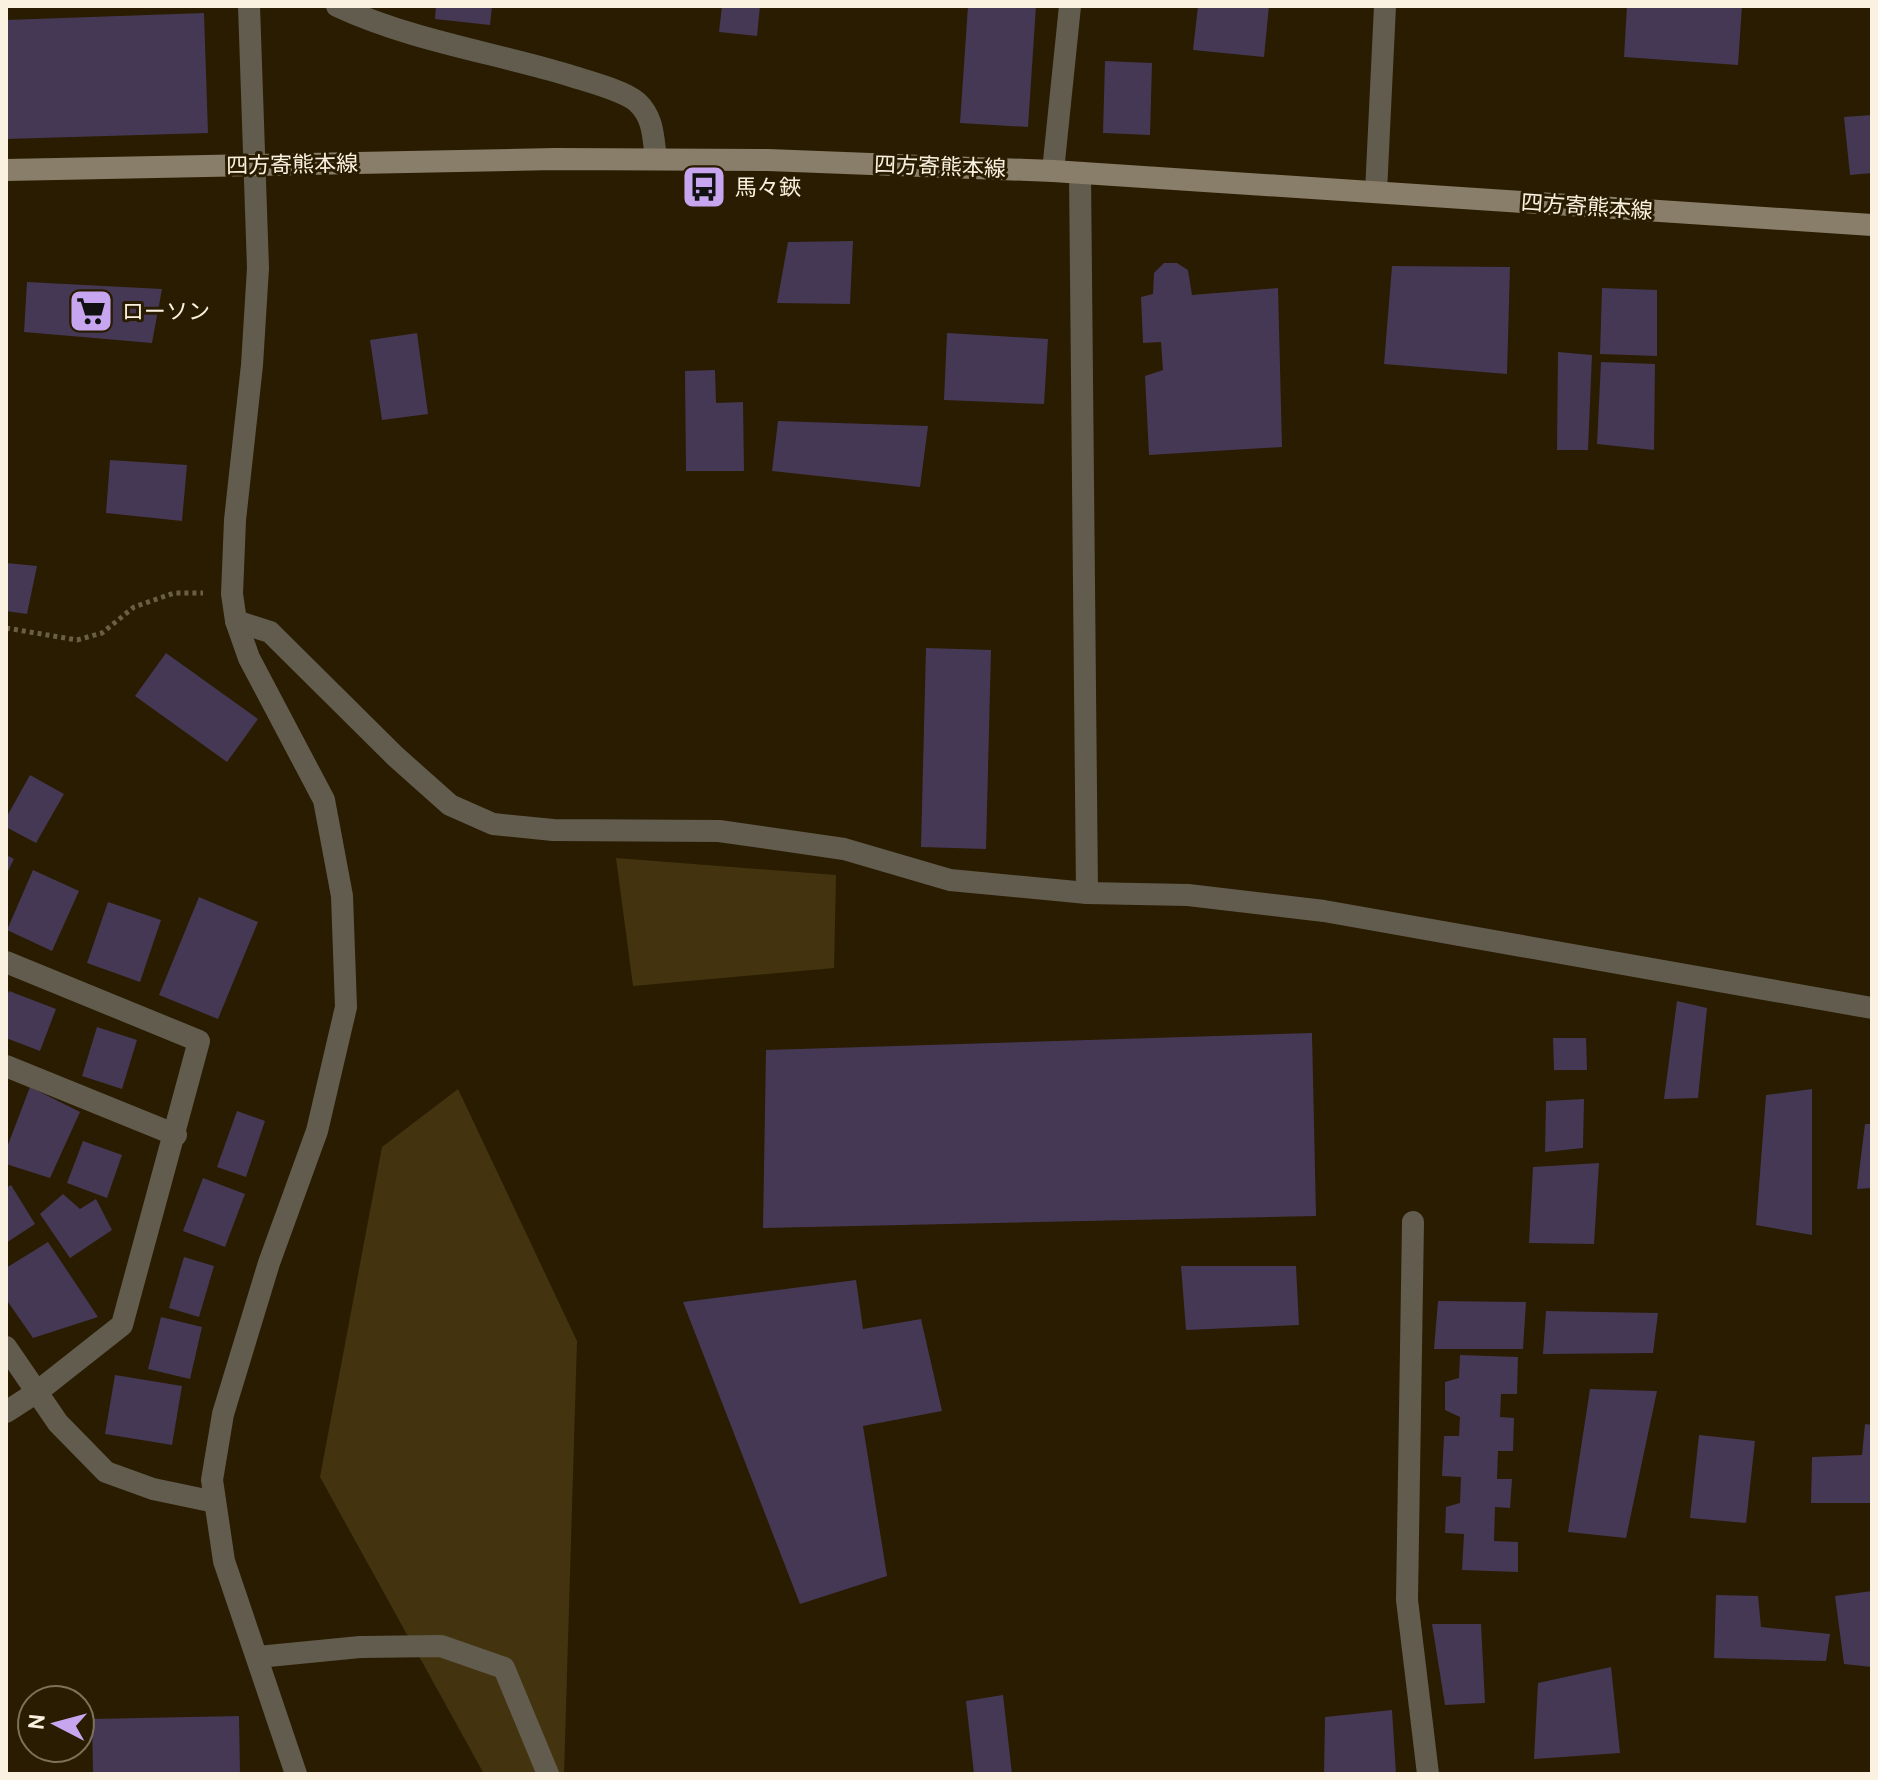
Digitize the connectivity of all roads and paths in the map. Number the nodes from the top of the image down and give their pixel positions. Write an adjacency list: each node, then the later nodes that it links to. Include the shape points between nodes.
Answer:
1 (249, 6): 7 (street)
2 (337, 6): 5 (street)
3 (1070, 6): 9 (street)
4 (1385, 6): 11 (street)
5 (365, 11): 6 (street, via 429,40 517,60 635,100 651,120)
6 (656, 159): 7 (main road, 四方寄熊本線); 9 (main road, 四方寄熊本線)
7 (256, 164): 8 (main road, 四方寄熊本線); 13 (street, via 258,268)
8 (6, 170)
9 (1053, 171): 10 (main road, 四方寄熊本線)
10 (1080, 173): 11 (main road, 四方寄熊本線); 16 (street)
11 (1376, 192): 12 (main road, 四方寄熊本線)
12 (1872, 225)
13 (232, 594): 14 (street); 15 (path, via 174,593 134,607 102,633 77,640)
14 (236, 621): 16 (street, via 270,632 450,805 493,824 553,830 719,831 844,849 950,880); 25 (street, via 249,658 324,800 342,896 346,1007 317,1131 223,1414 212,1480)
15 (6, 628)
16 (1087, 893): 18 (street, via 1188,895 1324,911)
17 (6, 962): 20 (street, via 199,1041)
18 (1872, 1008)
19 (6, 1066): 20 (street)
20 (176, 1135): 23 (street, via 122,1325)
21 (1413, 1222): 29 (street, via 1407,1600)
22 (6, 1347): 23 (street)
23 (37, 1392): 24 (street); 25 (street, via 58,1423 106,1472)
24 (6, 1412)
25 (215, 1502): 26 (street, via 224,1561)
26 (258, 1657): 27 (street); 28 (street, via 441,1646 504,1668)
27 (296, 1774)
28 (548, 1774)
29 (1428, 1774)

